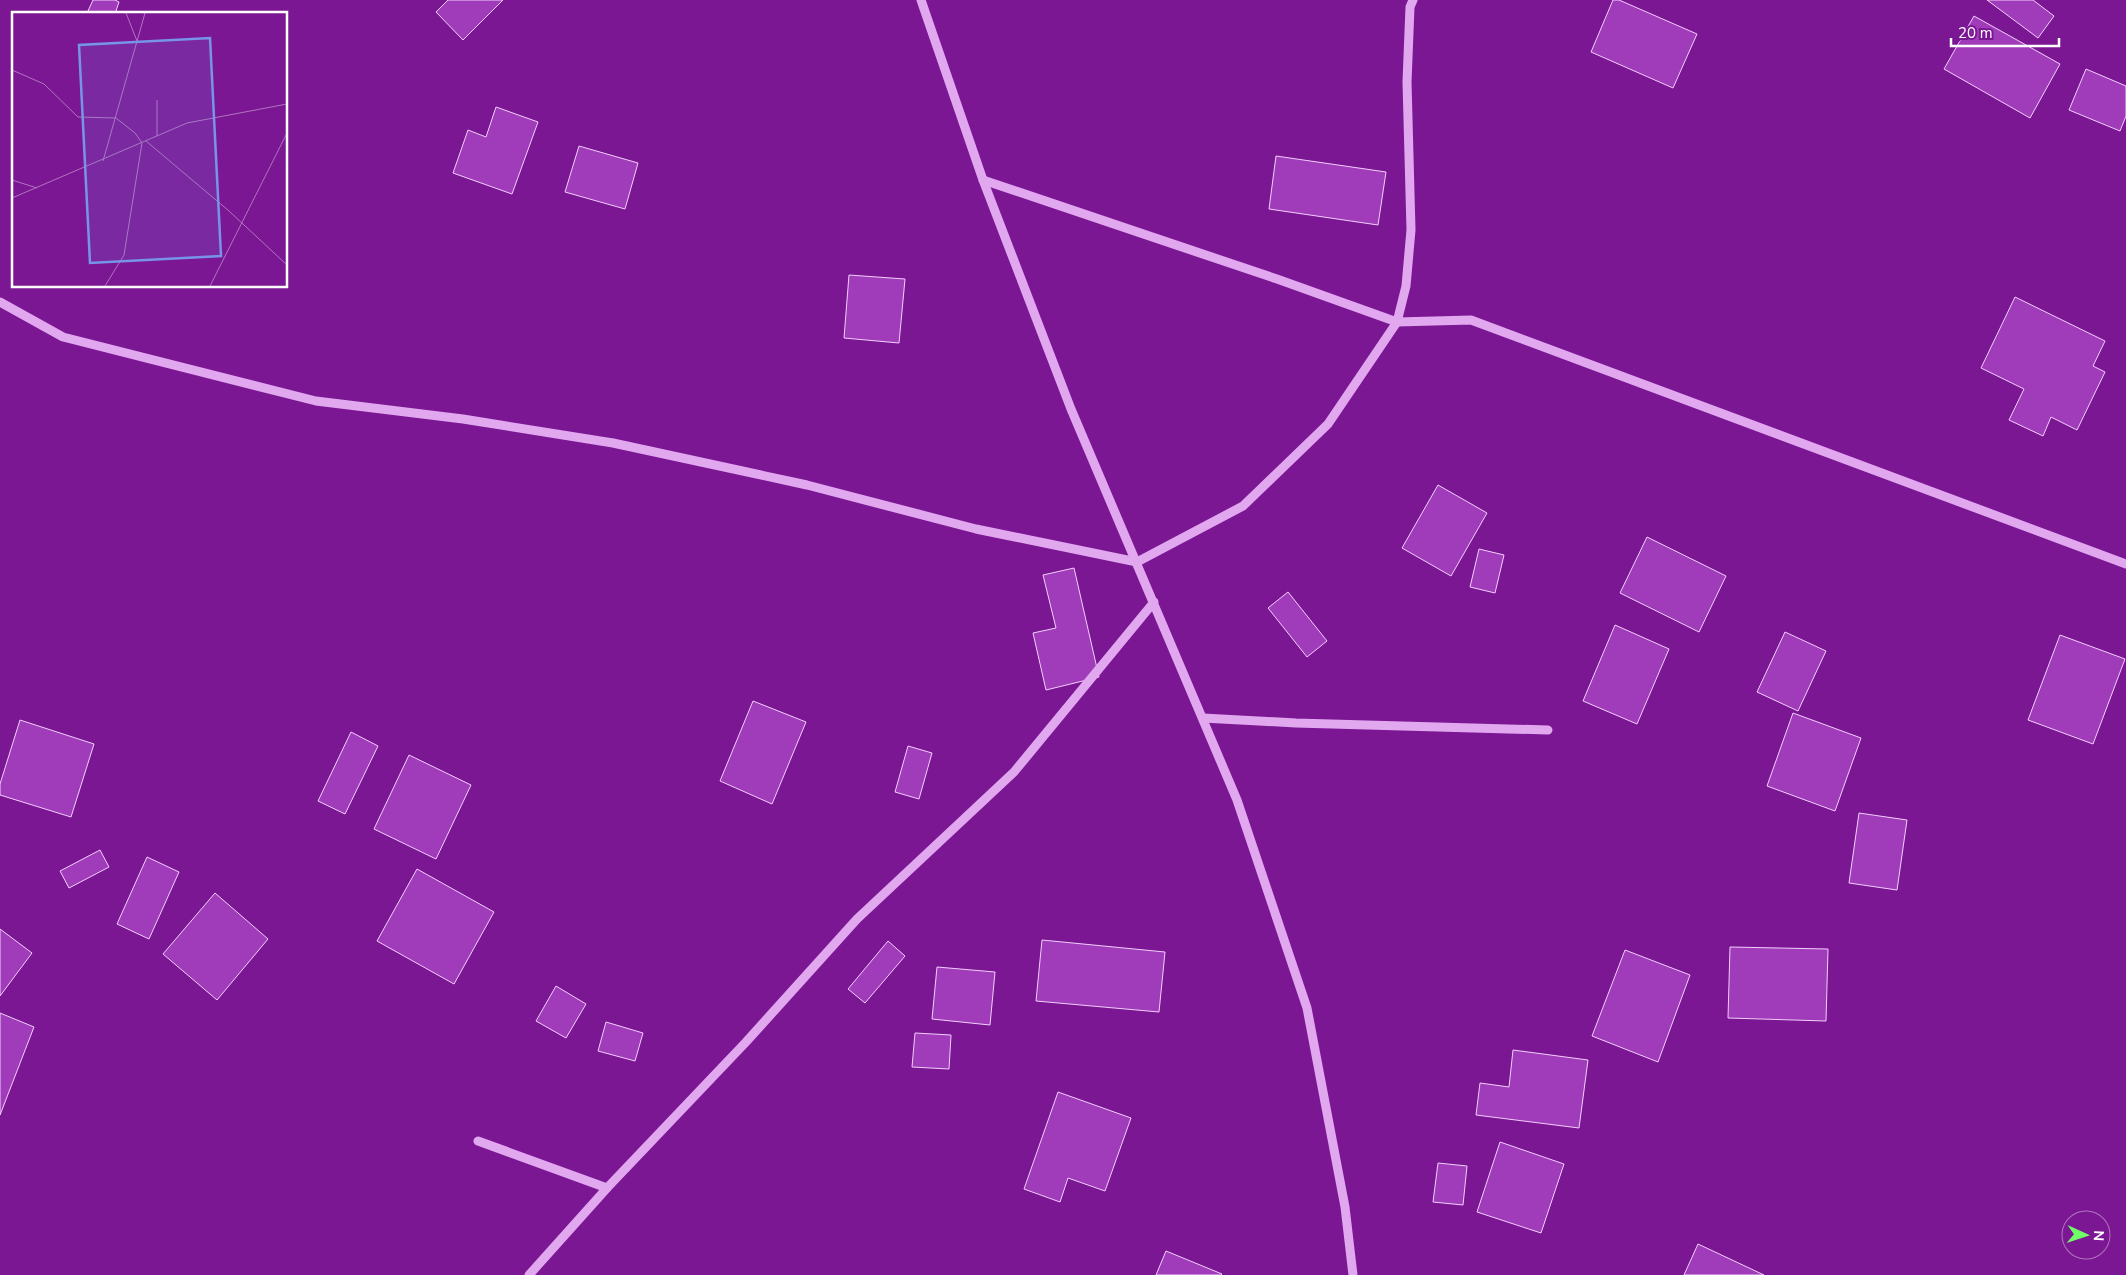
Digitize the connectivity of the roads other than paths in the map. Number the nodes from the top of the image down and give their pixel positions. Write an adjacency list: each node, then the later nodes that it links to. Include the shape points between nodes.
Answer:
1 (921, 0): 3 (street)
2 (1413, 0): 5 (street, via 1407,82 1411,230 1406,286)
3 (983, 180): 5 (street); 6 (street, via 1071,409)
4 (0, 302): 6 (street, via 63,337 316,402 463,419 613,442 807,485 976,528)
5 (1396, 322): 6 (street, via 1328,424 1243,506); 7 (street, via 1471,320)
6 (1136, 562): 8 (street)
7 (2126, 564)
8 (1154, 602): 9 (street); 12 (street, via 1014,772 857,919)
9 (1203, 718): 10 (street); 14 (street, via 1237,800 1307,1008 1345,1207)
10 (1548, 730)
11 (478, 1141): 12 (street)
12 (607, 1188): 13 (street)
13 (529, 1275)
14 (1353, 1275)

